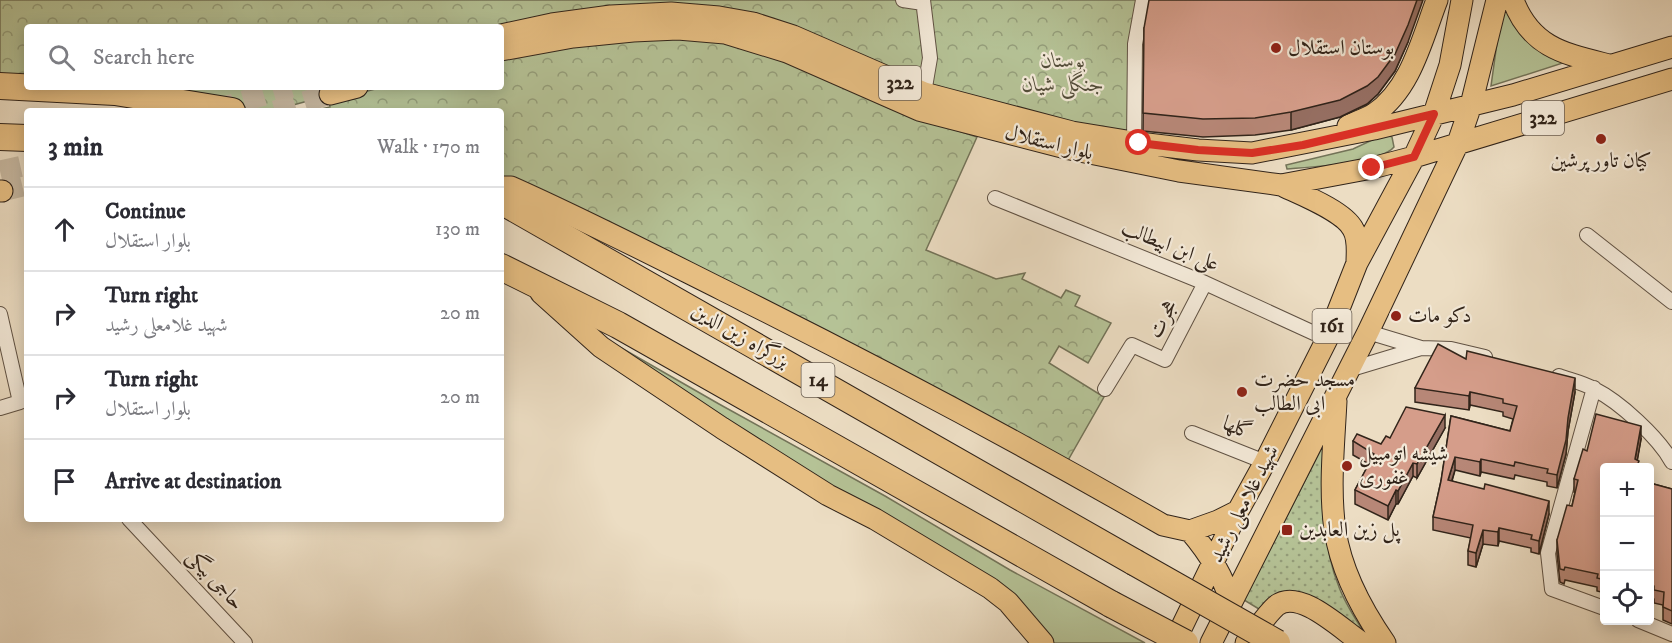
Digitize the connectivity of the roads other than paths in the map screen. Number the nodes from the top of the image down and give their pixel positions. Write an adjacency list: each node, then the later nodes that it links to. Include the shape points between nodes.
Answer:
1 (903, 0): 7 (street)
2 (1143, 0): 24 (street, via 1135,44)
3 (1437, 0): 26 (main road, via 1409,72 1385,105 1372,115)
4 (1462, 0): 21 (main road, شهید غلامعلی رشید / 161, via 1450,65)
5 (1497, 0): 19 (main road, شهید غلامعلی رشید / 161)
6 (1513, 0): 11 (main road, via 1527,27 1539,39 1561,53)
7 (923, 1): 17 (street, via 930,58)
8 (504, 34): 17 (main road, بلوار استقلال / 322, via 611,16 671,13 719,17 793,36)
9 (1672, 47): 11 (main road, بلوار استقلال / 322)
10 (504, 49): 28 (main road, بلوار استقلال / 322, via 633,31 725,33 787,52 919,110 1070,149 1179,171)
11 (1610, 66): 19 (main road, بلوار استقلال / 322)
12 (1672, 79): 25 (main road, بلوار استقلال / 322)
13 (0, 86): 14 (highway)
14 (24, 87)
15 (77, 90): 20 (highway, via 115,92)
16 (345, 90): 18 (main road)
17 (924, 93): 24 (main road, بلوار استقلال / 322, via 1072,132)
18 (330, 94)
19 (1471, 105): 21 (main road, بلوار استقلال / 322); 25 (main road, شهید غلامعلی رشید / 161)
20 (214, 108)
21 (1434, 114): 26 (main road, بلوار استقلال / 322); 27 (main road, شهید غلامعلی رشید / 161)
22 (0, 137): 23 (highway)
23 (24, 138)
24 (1134, 143): 26 (main road, بلوار استقلال / 322, via 1252,153)
25 (1458, 143): 27 (main road, بلوار استقلال / 322); 39 (main road, شهید غلامعلی رشید / 161)
26 (1303, 145)
27 (1414, 157): 28 (main road, بلوار استقلال); 33 (main road, شهید غلامعلی رشید / 161)
28 (1281, 185): 33 (main road, via 1319,202 1346,220 1354,230)
29 (504, 187): 55 (main road, via 574,215 790,322 1009,437 1163,525)
30 (995, 198): 36 (street, علی ابن ابیطالب)
31 (504, 203): 67 (highway, بزرگراه زین الدین / 14, bridge)
32 (1587, 235): 37 (street)
33 (1357, 263): 40 (main road, شهید غلامعلی رشید / 161)
34 (504, 269): 35 (highway, 14)
35 (530, 283): 62 (main road, via 601,347 664,389 828,495 990,588 1008,602); 64 (highway, 14, bridge, via 618,325)
36 (1205, 283): 40 (street, علی ابن ابیطالب); 46 (street, هجرت, via 1165,360 1132,345)
37 (1672, 302)
38 (0, 314): 48 (street)
39 (1368, 332): 41 (street); 43 (main road, شهید غلامعلی رشید / 161)
40 (1326, 339): 51 (main road, شهید غلامعلی رشید / 161)
41 (1421, 348): 42 (street, via 1451,349); 43 (street)
42 (1495, 360)
43 (1348, 370): 47 (main road, شهید غلامعلی رشید / 161)
44 (1548, 373): 45 (street)
45 (1594, 388): 52 (street, via 1641,425 1661,444); 58 (street, via 1548,554 1552,590)
46 (1105, 389)
47 (1337, 395): 57 (main road, شهید غلامعلی رشید / 161); 69 (main road, via 1333,458 1335,533 1348,579)
48 (23, 406): 49 (street)
49 (0, 408)
50 (1192, 433): 51 (street, گلها)
51 (1265, 462): 53 (main road, شهید غلامعلی رشید / 161)
52 (1672, 462)
53 (1238, 511): 55 (main road); 56 (main road, شهید غلامعلی رشید / 161)
54 (132, 522): 61 (street, حاجی بیگی)
55 (1190, 531): 56 (main road)
56 (1214, 563): 57 (main road); 63 (main road, شهید غلامعلی رشید / 161)
57 (1231, 603): 65 (main road, شهید غلامعلی رشید / 161)
58 (1600, 606)
59 (1648, 625): 60 (street)
60 (1672, 634)
61 (245, 643)
62 (1043, 643)
63 (1174, 643)
64 (1185, 643)
65 (1211, 643)
66 (1246, 643): 68 (main road, via 1276,606 1287,600 1319,612)
67 (1277, 643)
68 (1362, 643)
69 (1385, 643)

